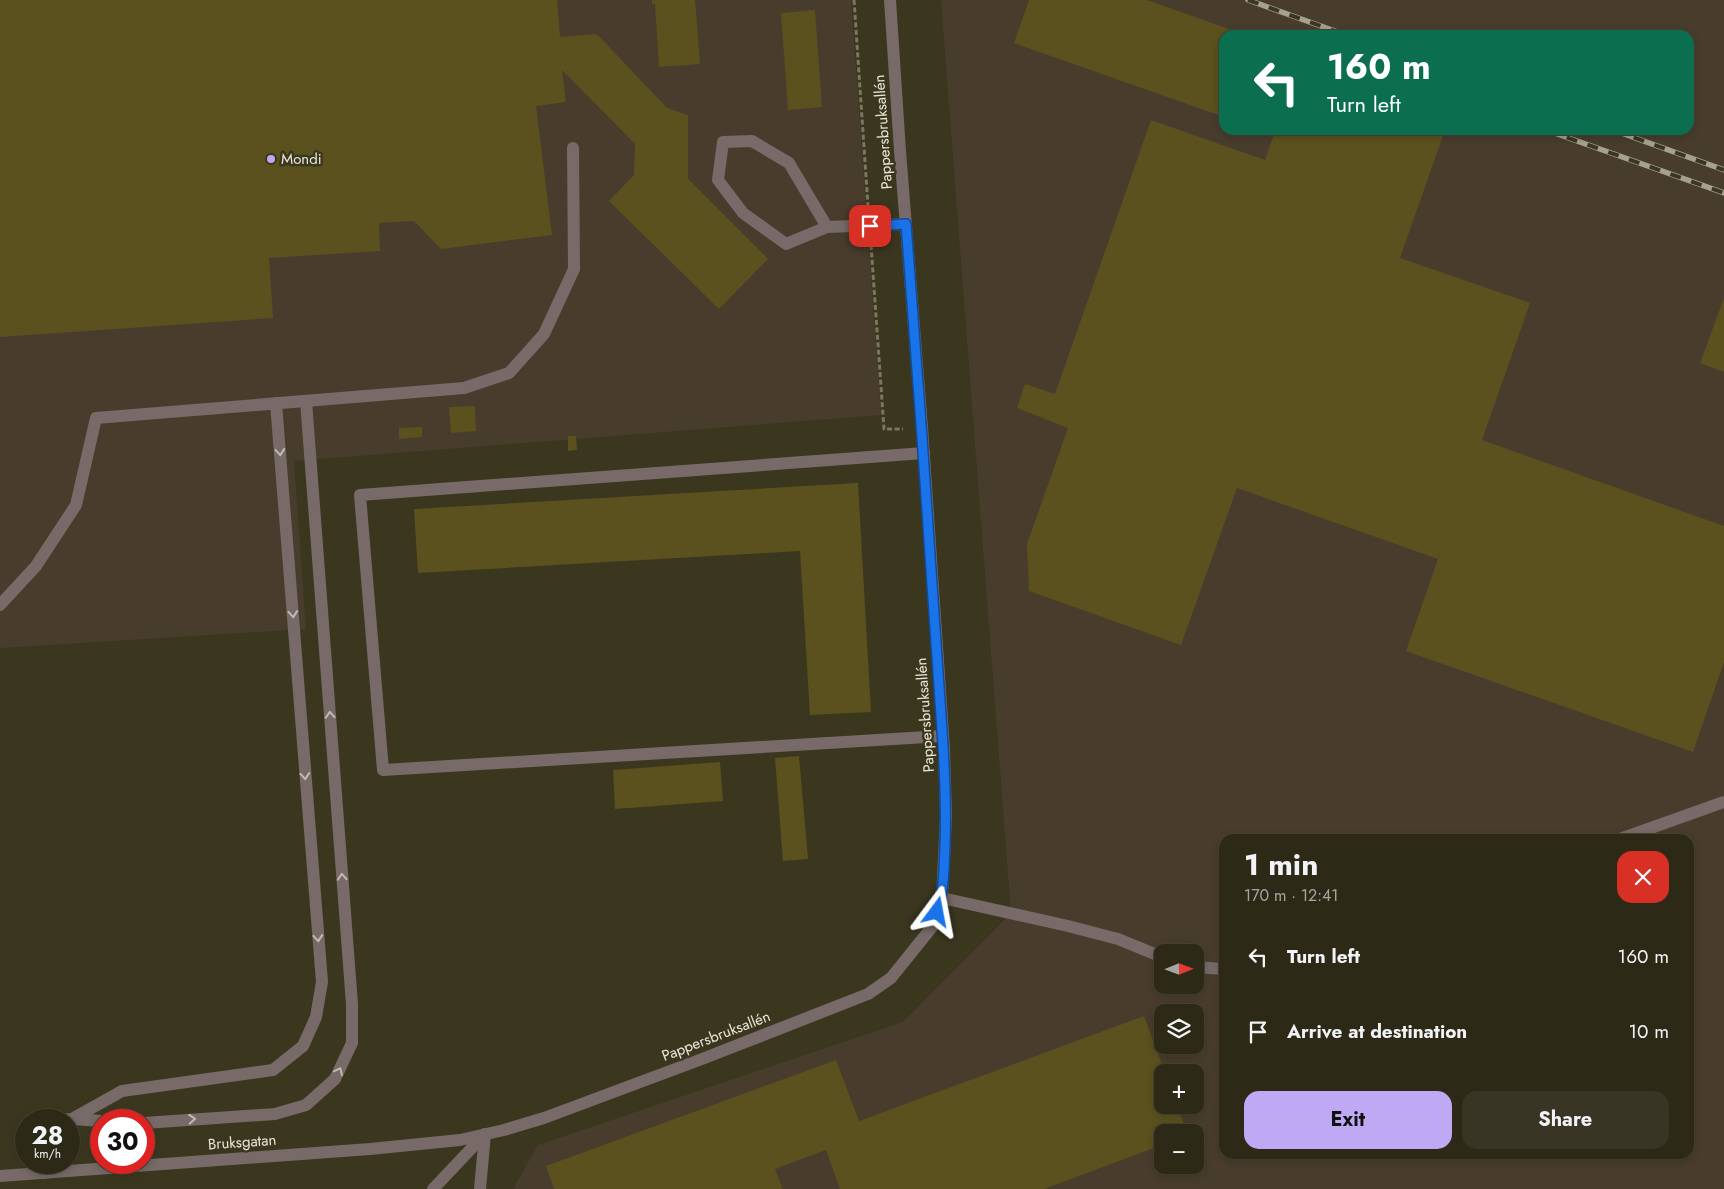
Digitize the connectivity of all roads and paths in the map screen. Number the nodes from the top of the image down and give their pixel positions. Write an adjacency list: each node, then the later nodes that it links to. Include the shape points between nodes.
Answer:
1 (890, 0): 3 (street, Pappersbruksallén)
2 (572, 148): 5 (street, via 574,269 544,334 509,373 464,388)
3 (906, 224): 4 (street); 7 (street, Pappersbruksallén)
4 (827, 227): 4 (street, via 789,163 752,141 723,142 718,180 743,212 786,244)
5 (306, 400): 6 (street); 17 (street, one-way to 5, via 275,1114 306,1104 335,1079 352,1043 352,1004)
6 (276, 403): 8 (street, via 96,418 76,505 36,566); 16 (street, one-way to 16, via 322,982 316,1017 303,1046 273,1070 122,1091)
7 (924, 453): 9 (street, Pappersbruksallén); 9 (street, via 360,495 383,770)
8 (0, 605)
9 (943, 736): 12 (street, Pappersbruksallén, via 946,816)
10 (1724, 802): 11 (street)
11 (1634, 834)
12 (942, 898): 13 (street, via 1118,939); 18 (street, Pappersbruksallén, via 932,927 891,978 868,994 544,1118)
13 (1154, 954)
14 (1204, 967): 15 (street)
15 (1219, 968)
16 (80, 1115)
17 (155, 1122)
18 (486, 1134): 19 (street, Bruksgatan, via 460,1140 379,1148); 22 (street); 23 (street)
19 (80, 1166)
20 (15, 1173): 21 (street, Bruksgatan)
21 (0, 1176)
22 (433, 1189)
23 (480, 1189)

